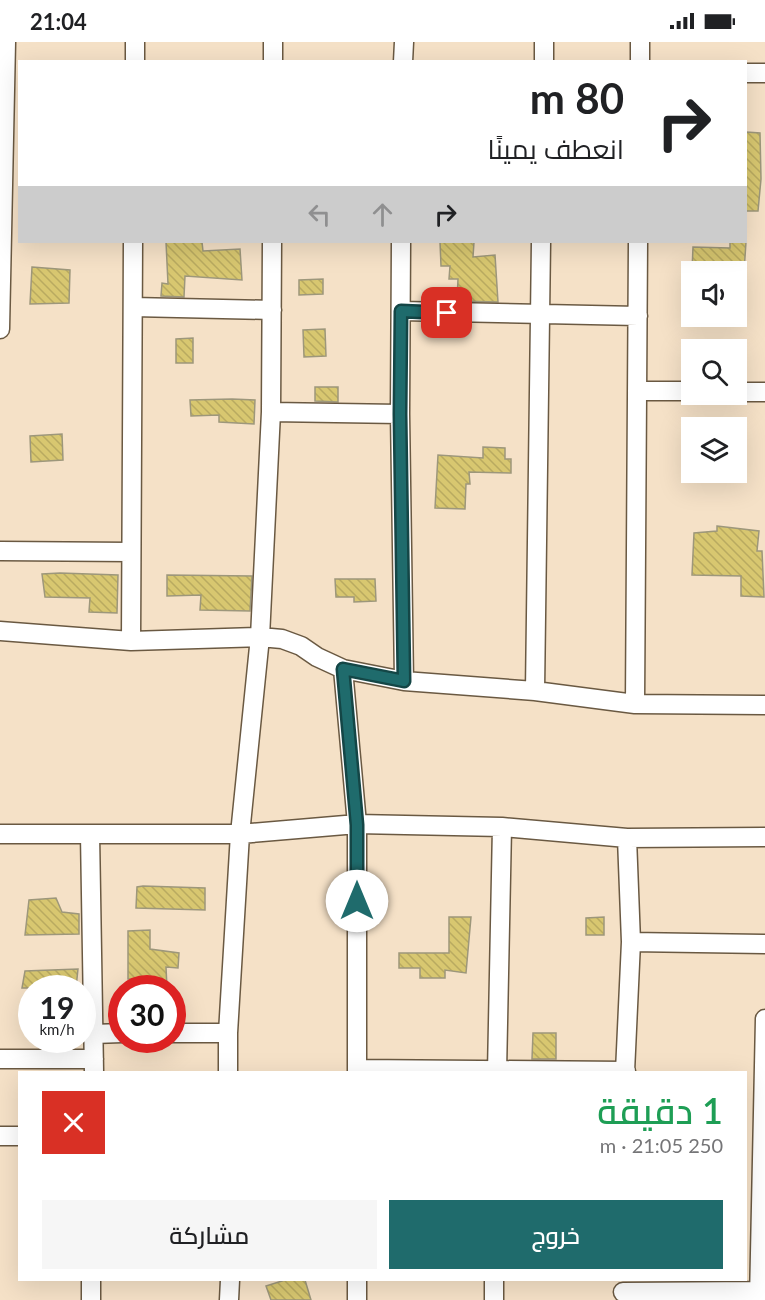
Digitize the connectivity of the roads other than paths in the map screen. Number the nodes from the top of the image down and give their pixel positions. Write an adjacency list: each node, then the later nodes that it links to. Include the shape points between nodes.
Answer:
1 (6, 42): 22 (street)
2 (135, 42): 7 (street)
3 (273, 42): 8 (street)
4 (404, 42): 9 (street)
5 (544, 42): 10 (street)
6 (640, 42): 11 (street)
7 (135, 60)
8 (273, 60)
9 (403, 60)
10 (544, 60)
11 (640, 60)
12 (747, 73): 13 (street)
13 (765, 74)
14 (133, 243): 19 (street)
15 (272, 243): 20 (street)
16 (401, 243): 21 (street)
17 (541, 243): 23 (street)
18 (638, 243): 24 (street)
19 (133, 307): 20 (street); 33 (street)
20 (272, 310): 30 (street)
21 (401, 311): 23 (street); 31 (street)
22 (0, 315): 25 (street)
23 (539, 315): 24 (street); 39 (street)
24 (638, 315): 26 (street)
25 (0, 329)
26 (637, 391): 27 (street); 40 (street)
27 (681, 391)
28 (747, 392): 29 (street)
29 (765, 392)
30 (271, 412): 31 (street); 35 (street)
31 (400, 414): 38 (street)
32 (0, 551): 33 (street)
33 (131, 552): 36 (street)
34 (0, 631): 36 (street)
35 (260, 637): 36 (street); 37 (street, via 302,646); 46 (street)
36 (131, 640)
37 (343, 669): 38 (street); 42 (street)
38 (404, 681): 39 (street)
39 (534, 691): 40 (street)
40 (635, 704): 41 (street)
41 (765, 705)
42 (357, 825): 43 (street); 46 (street); 58 (street)
43 (502, 827): 48 (street); 59 (street)
44 (0, 834): 45 (street)
45 (90, 834): 46 (street); 51 (street)
46 (240, 834): 54 (street)
47 (765, 837): 48 (street)
48 (627, 838): 49 (street)
49 (631, 942): 50 (street); 60 (street)
50 (765, 944)
51 (93, 975)
52 (765, 1019): 63 (street)
53 (186, 1033): 54 (street)
54 (228, 1033): 57 (street)
55 (0, 1059): 56 (street)
56 (94, 1066)
57 (228, 1071)
58 (357, 1071): 59 (street)
59 (497, 1071)
60 (625, 1071)
61 (0, 1136): 62 (street)
62 (18, 1136)
63 (754, 1147): 69 (street)
64 (91, 1281): 70 (street)
65 (230, 1281): 71 (street)
66 (357, 1281): 72 (street)
67 (494, 1281): 73 (street)
68 (623, 1290): 69 (street)
69 (759, 1295)
70 (91, 1300)
71 (229, 1300)
72 (357, 1300)
73 (494, 1300)

